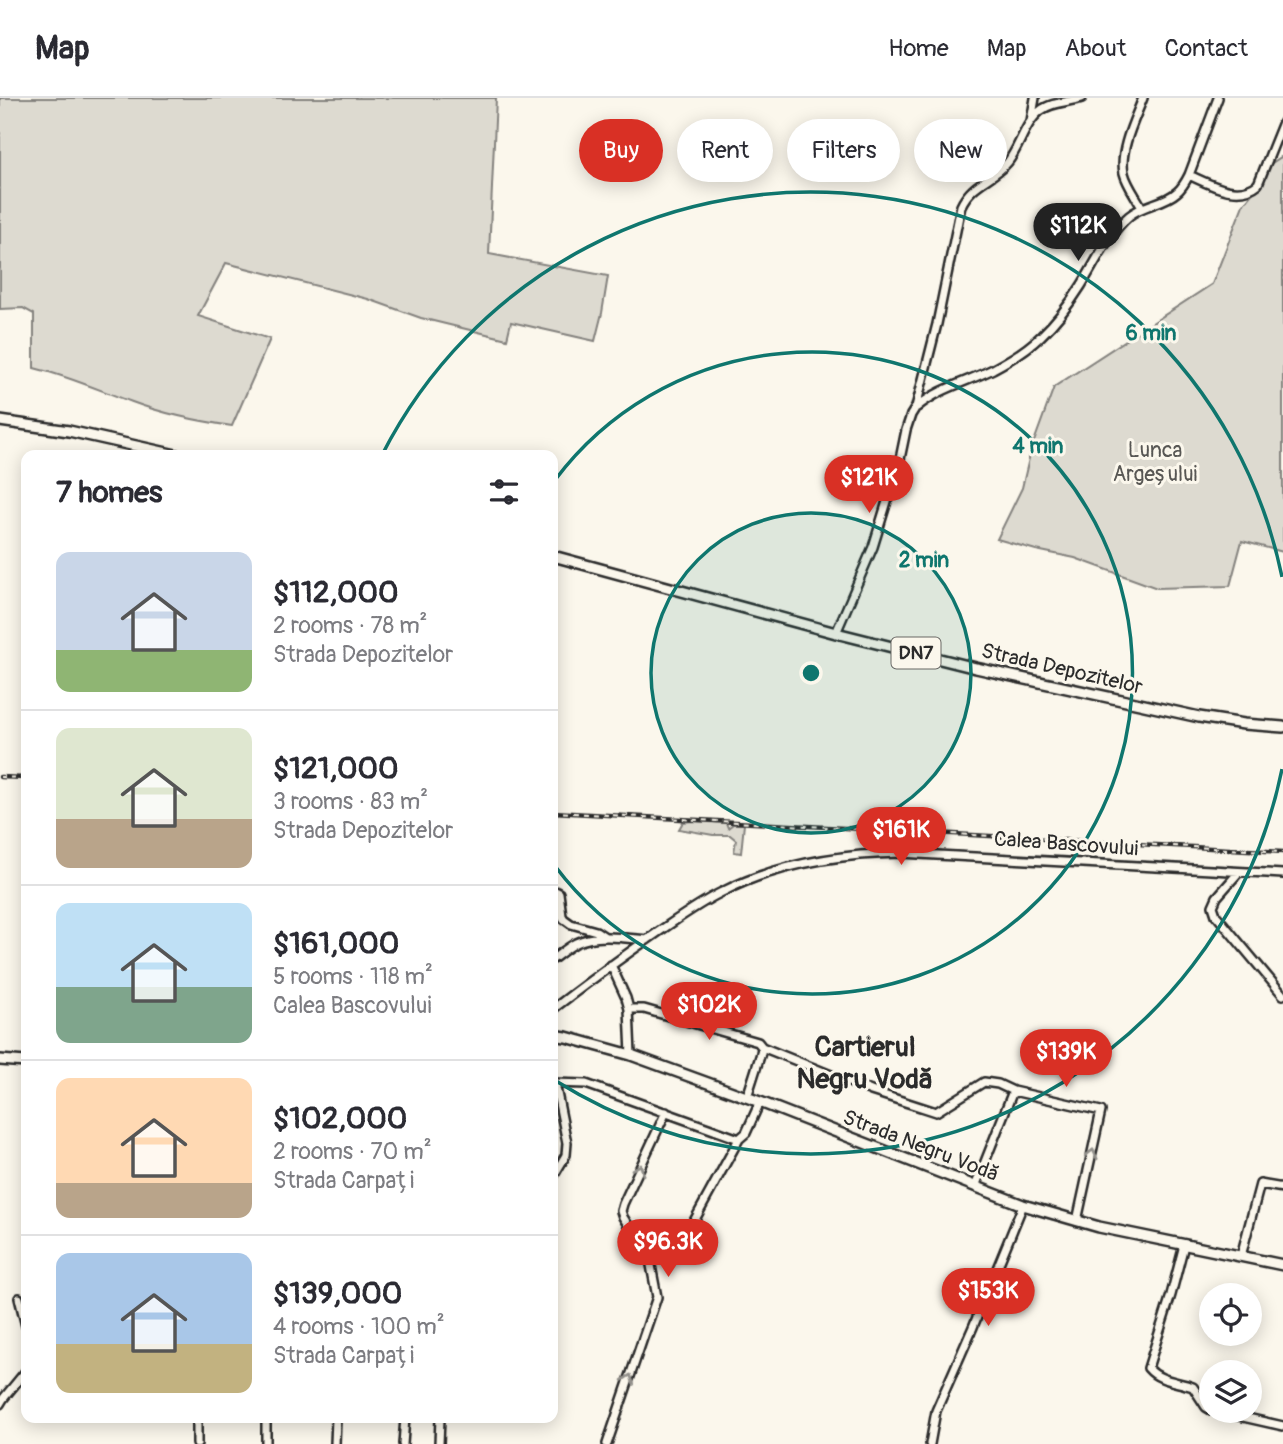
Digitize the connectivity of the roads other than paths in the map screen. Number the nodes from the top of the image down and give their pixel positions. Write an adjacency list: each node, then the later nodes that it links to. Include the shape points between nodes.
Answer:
1 (1035, 98): 5 (street)
2 (1082, 98): 5 (street, via 1049,106)
3 (1143, 98): 8 (street, via 1126,142 1124,162 1124,175)
4 (1218, 98): 7 (street)
5 (1031, 121): 9 (street, via 1009,160 965,196)
6 (1283, 122): 7 (street, via 1258,184 1248,191 1215,187)
7 (1189, 175): 8 (street, via 1171,197)
8 (1142, 208): 9 (street, via 1109,239 1061,317 1038,339 993,369 944,389)
9 (916, 407): 13 (street, via 873,547)
10 (0, 421): 11 (main road)
11 (154, 450)
12 (558, 557): 13 (main road, Strada Depozitelor / DN7)
13 (836, 633): 14 (main road, Strada Depozitelor / DN7, via 1199,717)
14 (1283, 727)
15 (1239, 872): 16 (street, Calea Bascovului); 19 (street, Calea Bascovului, via 901,853 843,856 781,869 735,886); 22 (street, via 1217,897 1216,915)
16 (1283, 874)
17 (558, 892): 18 (street, via 565,919)
18 (605, 937): 19 (street); 20 (street, via 577,942)
19 (647, 940): 21 (street, Calea Bascovului)
20 (558, 955)
21 (611, 965): 23 (street, Calea Bascovului); 24 (street)
22 (1283, 995)
23 (558, 1005)
24 (629, 1009): 26 (street, via 644,1009 758,1042); 27 (street)
25 (558, 1036): 27 (main road, Strada Negru Vodă)
26 (762, 1047): 31 (street, via 936,1112 984,1082); 32 (street)
27 (631, 1055): 32 (main road, Strada Negru Vodă)
28 (0, 1060): 29 (main road)
29 (21, 1062)
30 (558, 1083): 35 (street, via 586,1084)
31 (1013, 1091): 38 (street); 41 (street, one-way to 31, via 1101,1111)
32 (747, 1097): 34 (main road, Strada Negru Vodă)
33 (558, 1101): 37 (street, via 567,1143)
34 (760, 1102): 36 (street); 38 (main road, Strada Negru Vodă)
35 (666, 1112): 36 (street); 63 (street, one-way to 35, via 657,1297 650,1260 621,1211)
36 (739, 1139): 42 (street)
37 (558, 1168)
38 (975, 1187): 40 (main road, Strada Negru Vodă)
39 (1283, 1188): 44 (street, via 1260,1184)
40 (1023, 1205): 41 (main road, Strada Negru Vodă); 64 (street, via 936,1411)
41 (1077, 1221): 43 (main road, Strada Negru Vodă)
42 (687, 1234)
43 (1184, 1245): 44 (main road, Strada Negru Vodă); 49 (street, via 1149,1368 1164,1380 1193,1387)
44 (1241, 1256): 45 (main road, Strada Negru Vodă)
45 (1283, 1265)
46 (19, 1298): 47 (street)
47 (21, 1306)
48 (21, 1377): 50 (street)
49 (1199, 1396)
50 (0, 1404)
51 (1262, 1421): 57 (street)
52 (197, 1423): 58 (street)
53 (266, 1423): 59 (street)
54 (336, 1423): 60 (street)
55 (405, 1423): 61 (street)
56 (440, 1423): 62 (street)
57 (1283, 1426)
58 (197, 1444)
59 (266, 1444)
60 (335, 1444)
61 (403, 1444)
62 (439, 1444)
63 (607, 1444)
64 (930, 1444)

